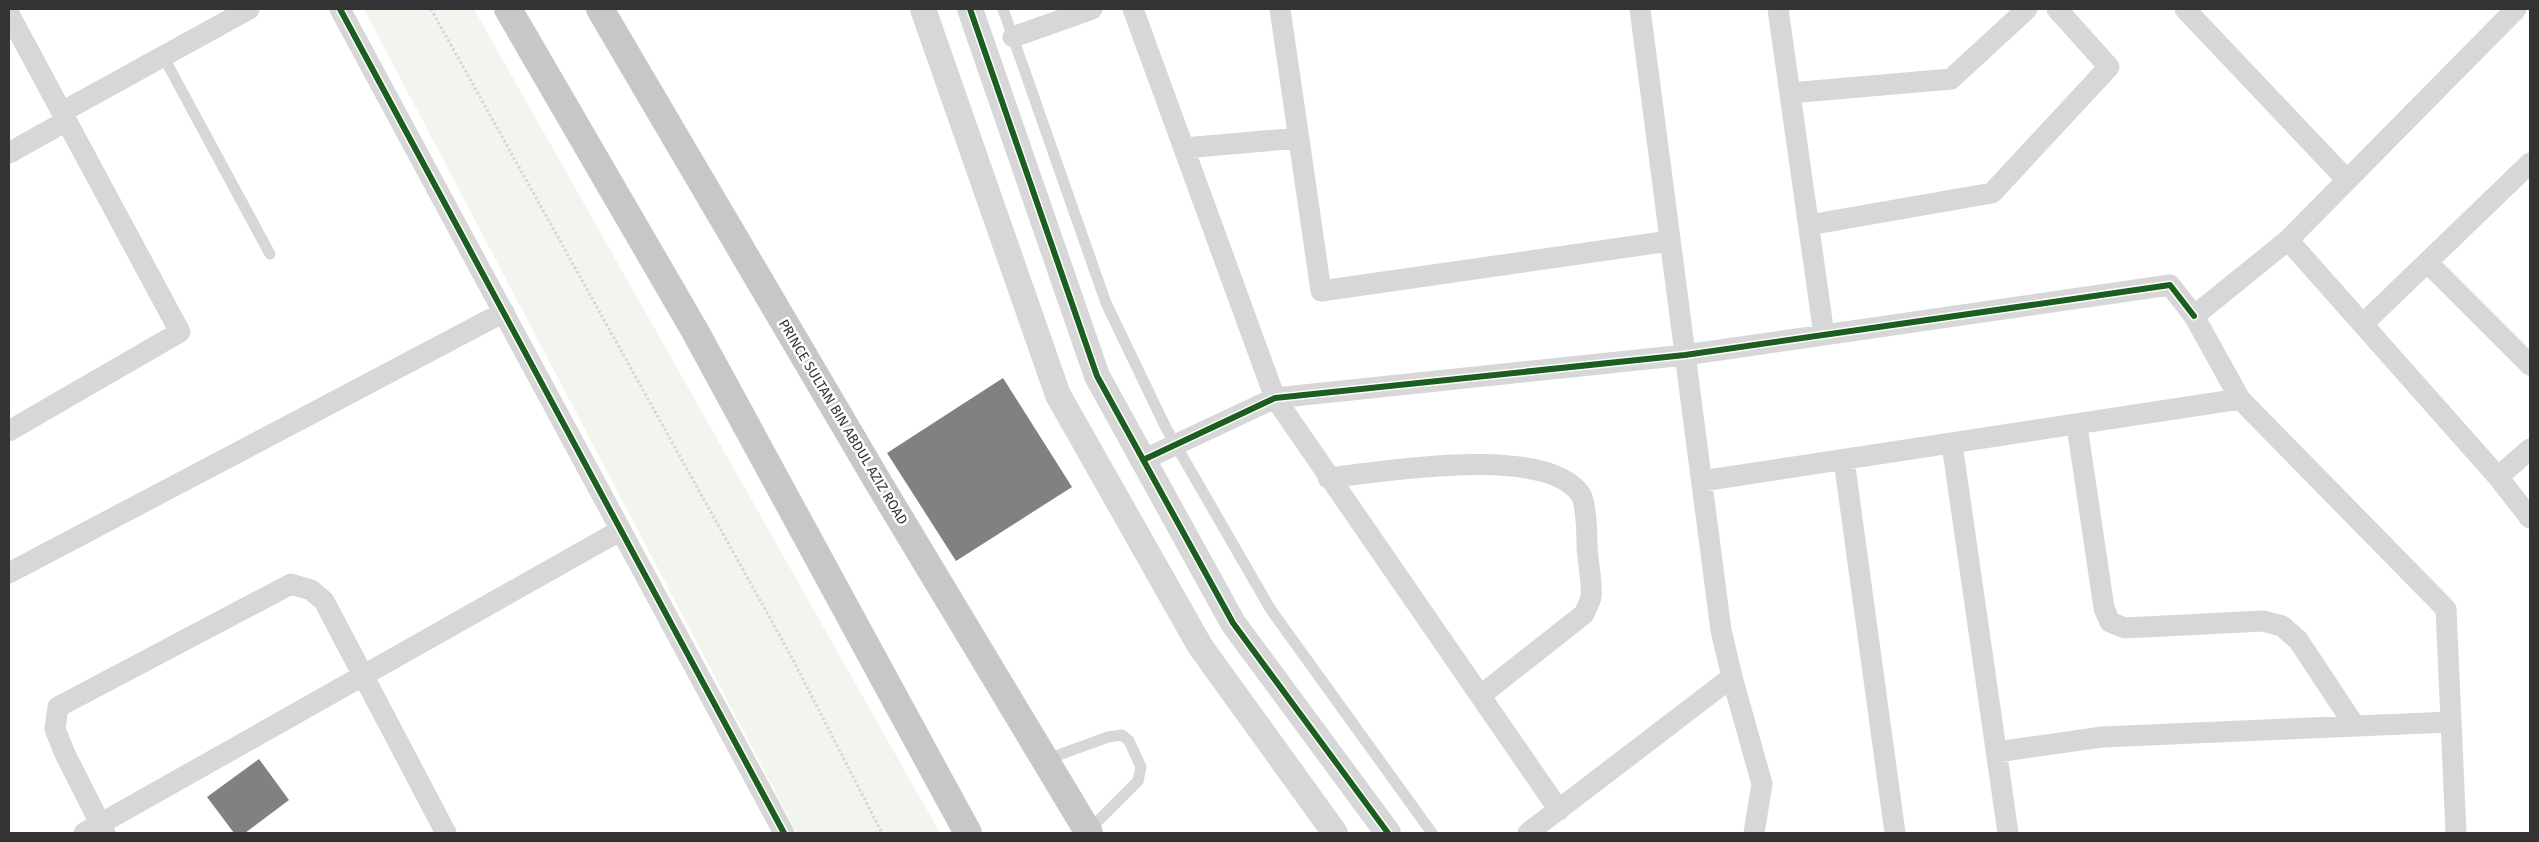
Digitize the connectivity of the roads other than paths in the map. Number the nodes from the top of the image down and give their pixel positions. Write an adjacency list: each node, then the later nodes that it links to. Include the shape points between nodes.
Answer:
1 (249, 9): 19 (street)
2 (340, 9): 32 (street)
3 (508, 9): 57 (highway, via 695,330)
4 (600, 9): 54 (highway, PRINCE SULTAN BIN ABDUL AZIZ ROAD)
5 (923, 9): 69 (street, via 1058,395 1200,646)
6 (970, 9): 45 (street, via 1097,376)
7 (1003, 9): 18 (lane)
8 (1092, 9): 18 (street)
9 (1134, 9): 23 (street)
10 (1280, 9): 22 (street)
11 (1640, 9): 29 (street)
12 (1778, 9): 20 (street)
13 (2027, 9): 20 (street, via 1951,79)
14 (2057, 9): 27 (street, via 2109,67 1992,193)
15 (2184, 9): 26 (street)
16 (2516, 9): 26 (street)
17 (12, 27): 21 (street)
18 (1013, 37): 42 (lane, via 1106,303)
19 (163, 56): 21 (street); 30 (lane)
20 (1790, 93): 27 (street)
21 (64, 116): 24 (street); 41 (street, via 180,332)
22 (1299, 138): 23 (street); 29 (street, via 1321,292)
23 (1184, 148): 38 (street)
24 (9, 152)
25 (2530, 163): 31 (street)
26 (2347, 180): 28 (street)
27 (1809, 225): 35 (street)
28 (2288, 240): 33 (street); 34 (street)
29 (1670, 241): 36 (street)
30 (270, 254)
31 (2427, 262): 34 (street); 37 (street)
32 (504, 312): 51 (street); 52 (street)
33 (2194, 316): 35 (street, via 2170,285); 39 (street)
34 (2363, 324): 47 (street)
35 (1824, 335): 36 (street)
36 (1685, 355): 38 (street); 49 (street)
37 (2530, 365)
38 (1275, 398): 42 (street); 48 (street)
39 (2240, 399): 40 (street); 58 (street, via 2446,609)
40 (2077, 426): 43 (street); 59 (street, via 2104,608 2110,622 2125,628 2263,622 2282,626 2298,640)
41 (9, 431)
42 (1175, 444): 45 (street); 71 (lane, via 1271,610)
43 (1952, 444): 46 (street); 60 (street)
44 (2530, 449): 47 (street)
45 (1143, 460): 70 (street, via 1233,623)
46 (1844, 460): 49 (street); 74 (street)
47 (2498, 477): 50 (street)
48 (1328, 478): 56 (street); 56 (street, via 1447,466 1511,465 1561,477 1581,496 1587,530 1591,597 1584,614)
49 (1702, 482): 55 (street, via 1721,630)
50 (2530, 518)
51 (621, 530): 53 (street); 66 (street)
52 (9, 573)
53 (365, 676): 63 (street); 63 (street, via 324,601 311,590 291,584 58,707 55,729); 65 (street)
54 (995, 677): 61 (highway, PRINCE SULTAN BIN ABDUL AZIZ ROAD); 64 (highway)
55 (1732, 677): 62 (street); 73 (street, via 1762,784)
56 (1480, 696): 62 (street)
57 (899, 705): 67 (highway); 68 (highway)
58 (2451, 722): 59 (street); 76 (street)
59 (2356, 726): 60 (street, via 2102,737)
60 (1997, 752): 75 (street)
61 (1045, 760): 64 (highway, PRINCE SULTAN BIN ABDUL AZIZ ROAD); 64 (lane, via 1108,737 1122,736 1129,741 1141,767 1138,781)
62 (1559, 810): 72 (street)
63 (96, 830)
64 (1082, 832)
65 (446, 833)
66 (784, 833)
67 (968, 833)
68 (989, 833)
69 (1336, 833)
70 (1388, 833)
71 (1432, 833)
72 (1528, 833)
73 (1754, 833)
74 (1895, 833)
75 (2008, 833)
76 (2456, 833)

